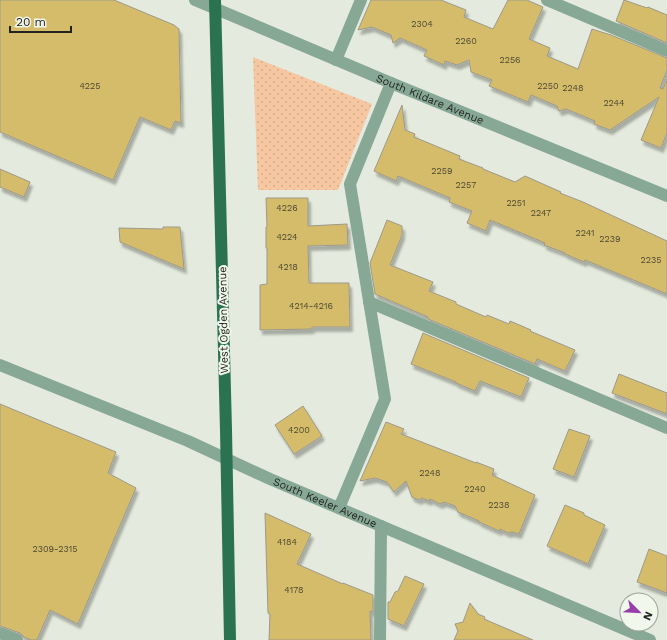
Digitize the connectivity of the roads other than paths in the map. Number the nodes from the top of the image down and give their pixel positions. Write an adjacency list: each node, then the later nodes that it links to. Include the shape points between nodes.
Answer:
1 (195, 0): 4 (street, South Kildare Avenue)
2 (361, 0): 6 (street)
3 (547, 0): 5 (street)
4 (216, 4): 6 (street, South Kildare Avenue); 12 (main road, West Ogden Avenue)
5 (667, 51)
6 (336, 60): 7 (street, South Kildare Avenue)
7 (391, 83): 8 (street, South Kildare Avenue); 9 (street, via 350,184)
8 (667, 196)
9 (369, 302): 11 (street); 13 (street, via 385,399)
10 (0, 365): 12 (street, South Keeler Avenue)
11 (667, 428)
12 (226, 458): 13 (street, South Keeler Avenue); 17 (main road, West Ogden Avenue)
13 (339, 508): 14 (street, South Keeler Avenue)
14 (381, 526): 18 (street); 19 (street, South Keeler Avenue)
15 (0, 633): 16 (street)
16 (17, 640)
17 (230, 640)
18 (380, 640)
19 (650, 640)

